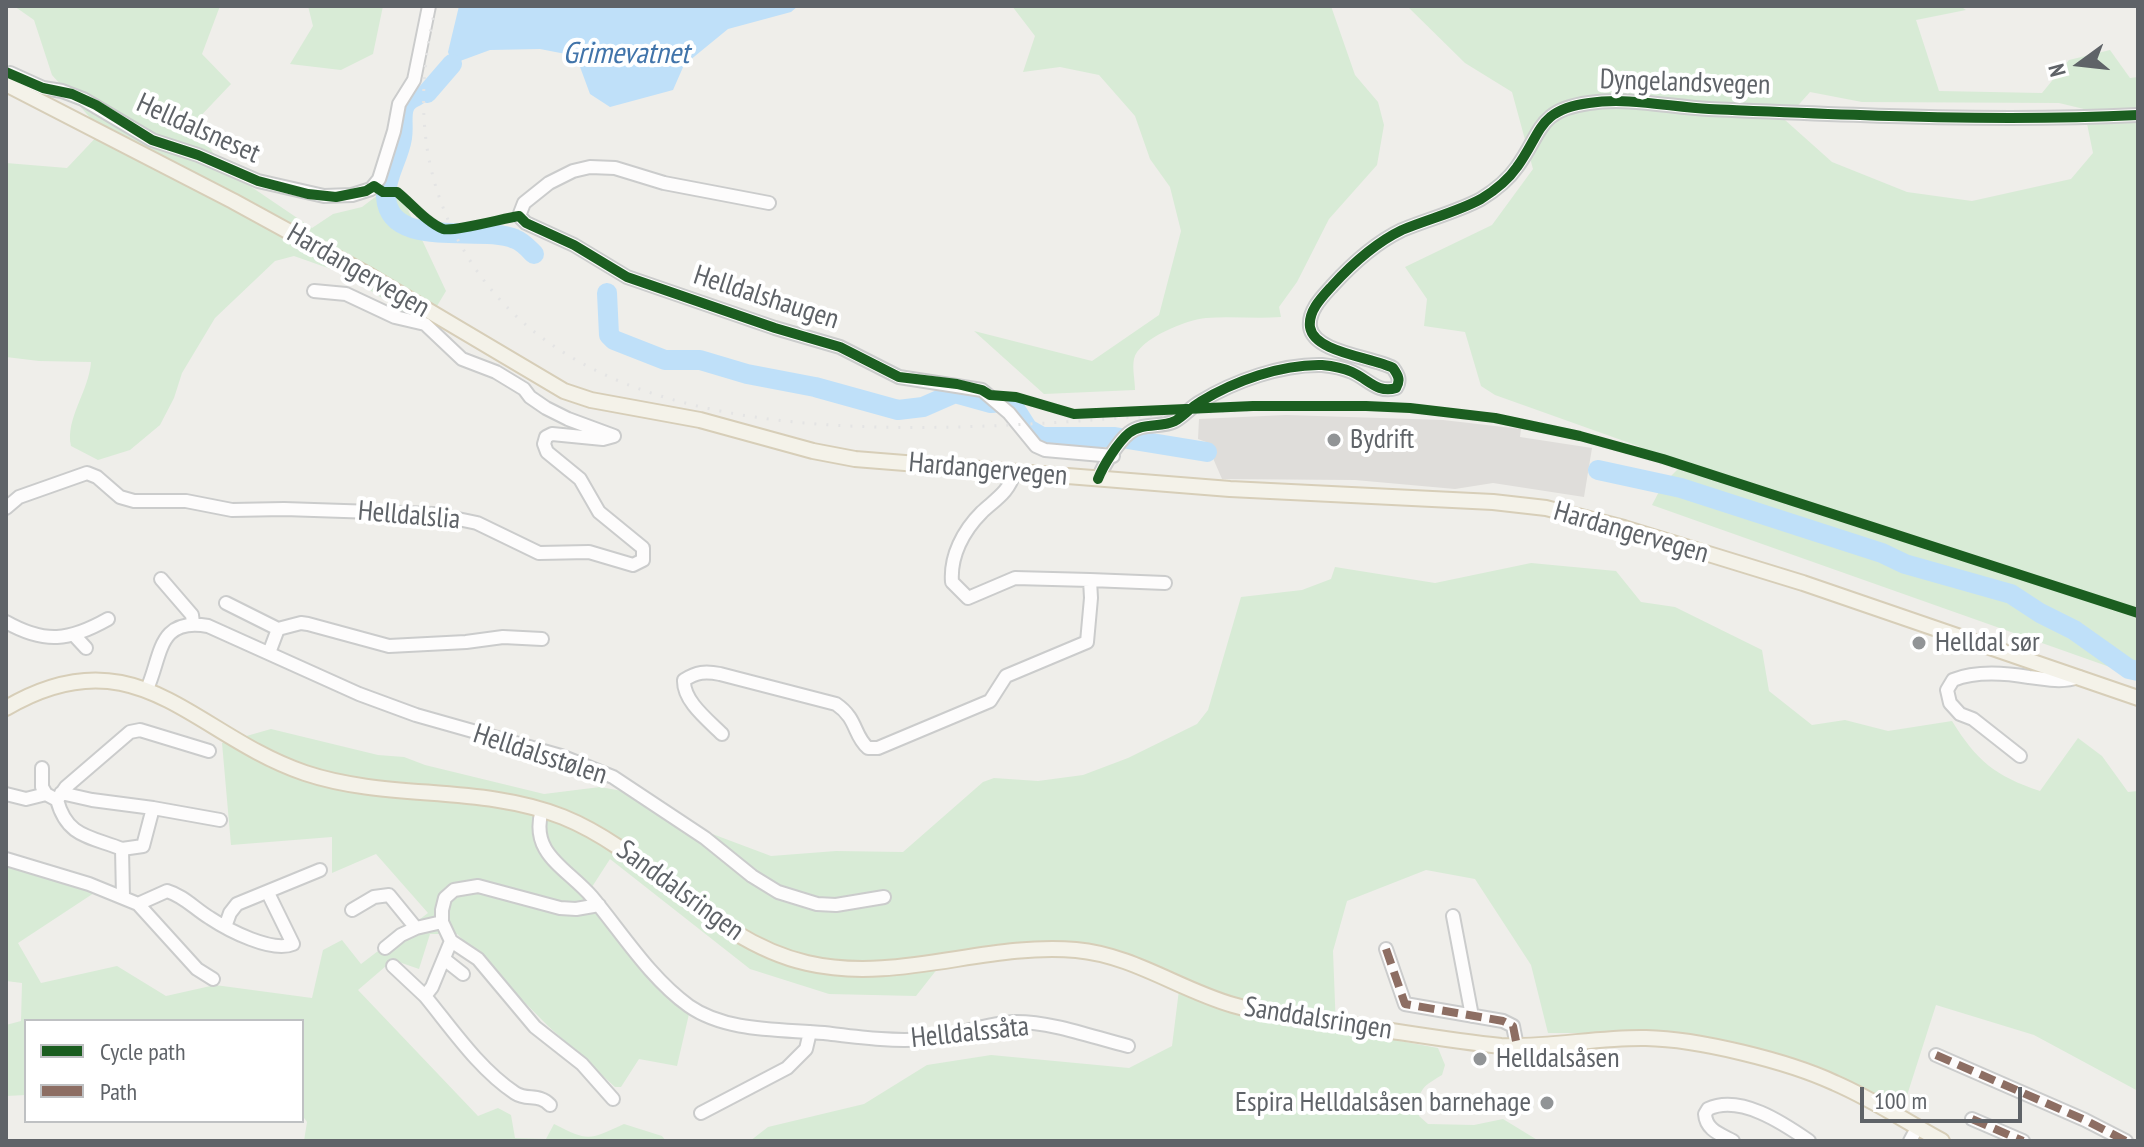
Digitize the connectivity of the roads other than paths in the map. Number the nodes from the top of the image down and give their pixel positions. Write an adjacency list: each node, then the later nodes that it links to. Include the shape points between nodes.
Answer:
1 (429, 6): 3 (street, Helldalsneset, via 414,80 399,104 379,179 366,191 324,196 258,181 152,140)
2 (8, 79): 3 (street, Helldalsneset); 5 (main road, Hardangervegen)
3 (83, 99): 5 (street)
4 (2138, 115): 10 (street, Dyngelandsvegen, via 1963,118 1602,102 1571,107 1538,128 1517,168 1494,190 1371,249 1310,316 1310,329 1320,343 1393,368 1398,374 1396,388 1383,390 1336,366 1293,367 1211,396 1171,423 1149,424 1128,434)
5 (73, 118): 8 (main road, Hardangervegen, via 370,276)
6 (769, 203): 10 (street, Helldalshaugen, via 590,167 549,183 528,198 519,216 627,277 840,347 899,377 982,390 1045,450)
7 (314, 291): 9 (street, Helldalslia, via 346,294 395,317 425,324 462,359 496,372)
8 (550, 383): 9 (street); 11 (main road, Hardangervegen, via 591,400 700,420 813,451)
9 (537, 402): 14 (street, Helldalslia, via 614,436 552,434 544,444 580,479 607,521 643,548 639,564 589,552 539,553 477,523 434,514 232,510 186,501 134,501 87,473 28,493)
10 (1115, 452): 12 (street, Dyngelandsvegen); 13 (street)
11 (1014, 473): 12 (main road, Hardangervegen); 16 (street, via 1010,487 980,514 957,546 952,582 968,598 1015,578)
12 (1098, 479): 13 (main road, Hardangervegen)
13 (1117, 481): 27 (main road, Hardangervegen, via 1546,508 1803,583)
14 (6, 508)
15 (161, 579): 21 (street)
16 (1090, 580): 17 (street); 31 (street, via 1087,642 1006,676 990,701 878,748 862,742 848,712 836,704 706,671 693,674 684,680 684,689)
17 (1165, 583)
18 (226, 603): 22 (street)
19 (108, 619): 23 (street)
20 (6, 622): 23 (street, via 38,637)
21 (193, 623): 26 (street, Helldalsstølen); 28 (street, via 170,633)
22 (278, 629): 24 (street, via 308,624 389,646); 26 (street)
23 (74, 635): 25 (street)
24 (542, 639)
25 (86, 648)
26 (269, 653): 45 (street, Helldalsstølen, via 416,715 561,756 613,777 778,892 836,905)
27 (2079, 677): 29 (main road, Hardangervegen); 33 (street, Hardangervegen, via 2064,682 1965,675 1953,680 1947,690 1950,703)
28 (147, 689): 30 (main road, Sanddalsringen, via 81,682 49,688); 38 (main road, Sanddalsringen, via 251,750 316,776 370,788 493,798)
29 (2138, 698)
30 (6, 708)
31 (722, 734)
32 (209, 751): 36 (street, via 140,730 130,732)
33 (2020, 756)
34 (42, 768): 36 (street, via 42,787)
35 (6, 794): 36 (street, via 26,799)
36 (55, 795): 37 (street); 40 (street, via 72,830)
37 (153, 808): 39 (street); 40 (street, via 143,846)
38 (542, 810): 47 (street, Helldalssåta, via 542,846); 64 (main road, Sanddalsringen, via 616,845 734,933 803,963 876,969 1045,949 1089,951 1252,1010)
39 (220, 820)
40 (122, 849): 44 (street)
41 (6, 859): 44 (street)
42 (320, 870): 43 (street)
43 (268, 893): 51 (street, via 237,904); 51 (street, via 293,944 260,942)
44 (123, 897): 46 (street)
45 (884, 897)
46 (138, 904): 51 (street, via 167,891); 59 (street, via 197,969)
47 (599, 905): 50 (street, via 560,908 464,887 445,898); 62 (street, Helldalssåta, via 690,1007 734,1024)
48 (352, 910): 52 (street, via 389,895)
49 (1453, 916): 61 (street)
50 (442, 922): 52 (street); 53 (street)
51 (225, 927)
52 (416, 928): 54 (street)
53 (451, 941): 56 (street); 66 (street, via 478,959 535,1027 582,1064)
54 (385, 948)
55 (1386, 949): 61 (street, Sanddalsringen, via 1405,1004)
56 (444, 959): 58 (street); 60 (street)
57 (393, 966): 60 (street)
58 (463, 974)
59 (213, 979)
60 (425, 996): 67 (street, via 505,1084)
61 (1472, 1016): 64 (street, Sanddalsringen, via 1513,1026)
62 (810, 1032): 63 (street, Helldalssåta, via 902,1040 1017,1022); 68 (street, via 806,1049 787,1068)
63 (1128, 1046)
64 (1517, 1046): 70 (main road, Sanddalsringen, via 1647,1038 1704,1045 1836,1083)
65 (1936, 1055): 75 (street)
66 (613, 1099)
67 (550, 1105)
68 (701, 1113)
69 (1972, 1119): 74 (street)
70 (1914, 1134): 73 (main road, Sanddalsringen)
71 (1733, 1141): 72 (street, via 1706,1124 1708,1109 1723,1105 1751,1110)
72 (1809, 1141)
73 (1942, 1141)
74 (2023, 1141)
75 (2126, 1141)

